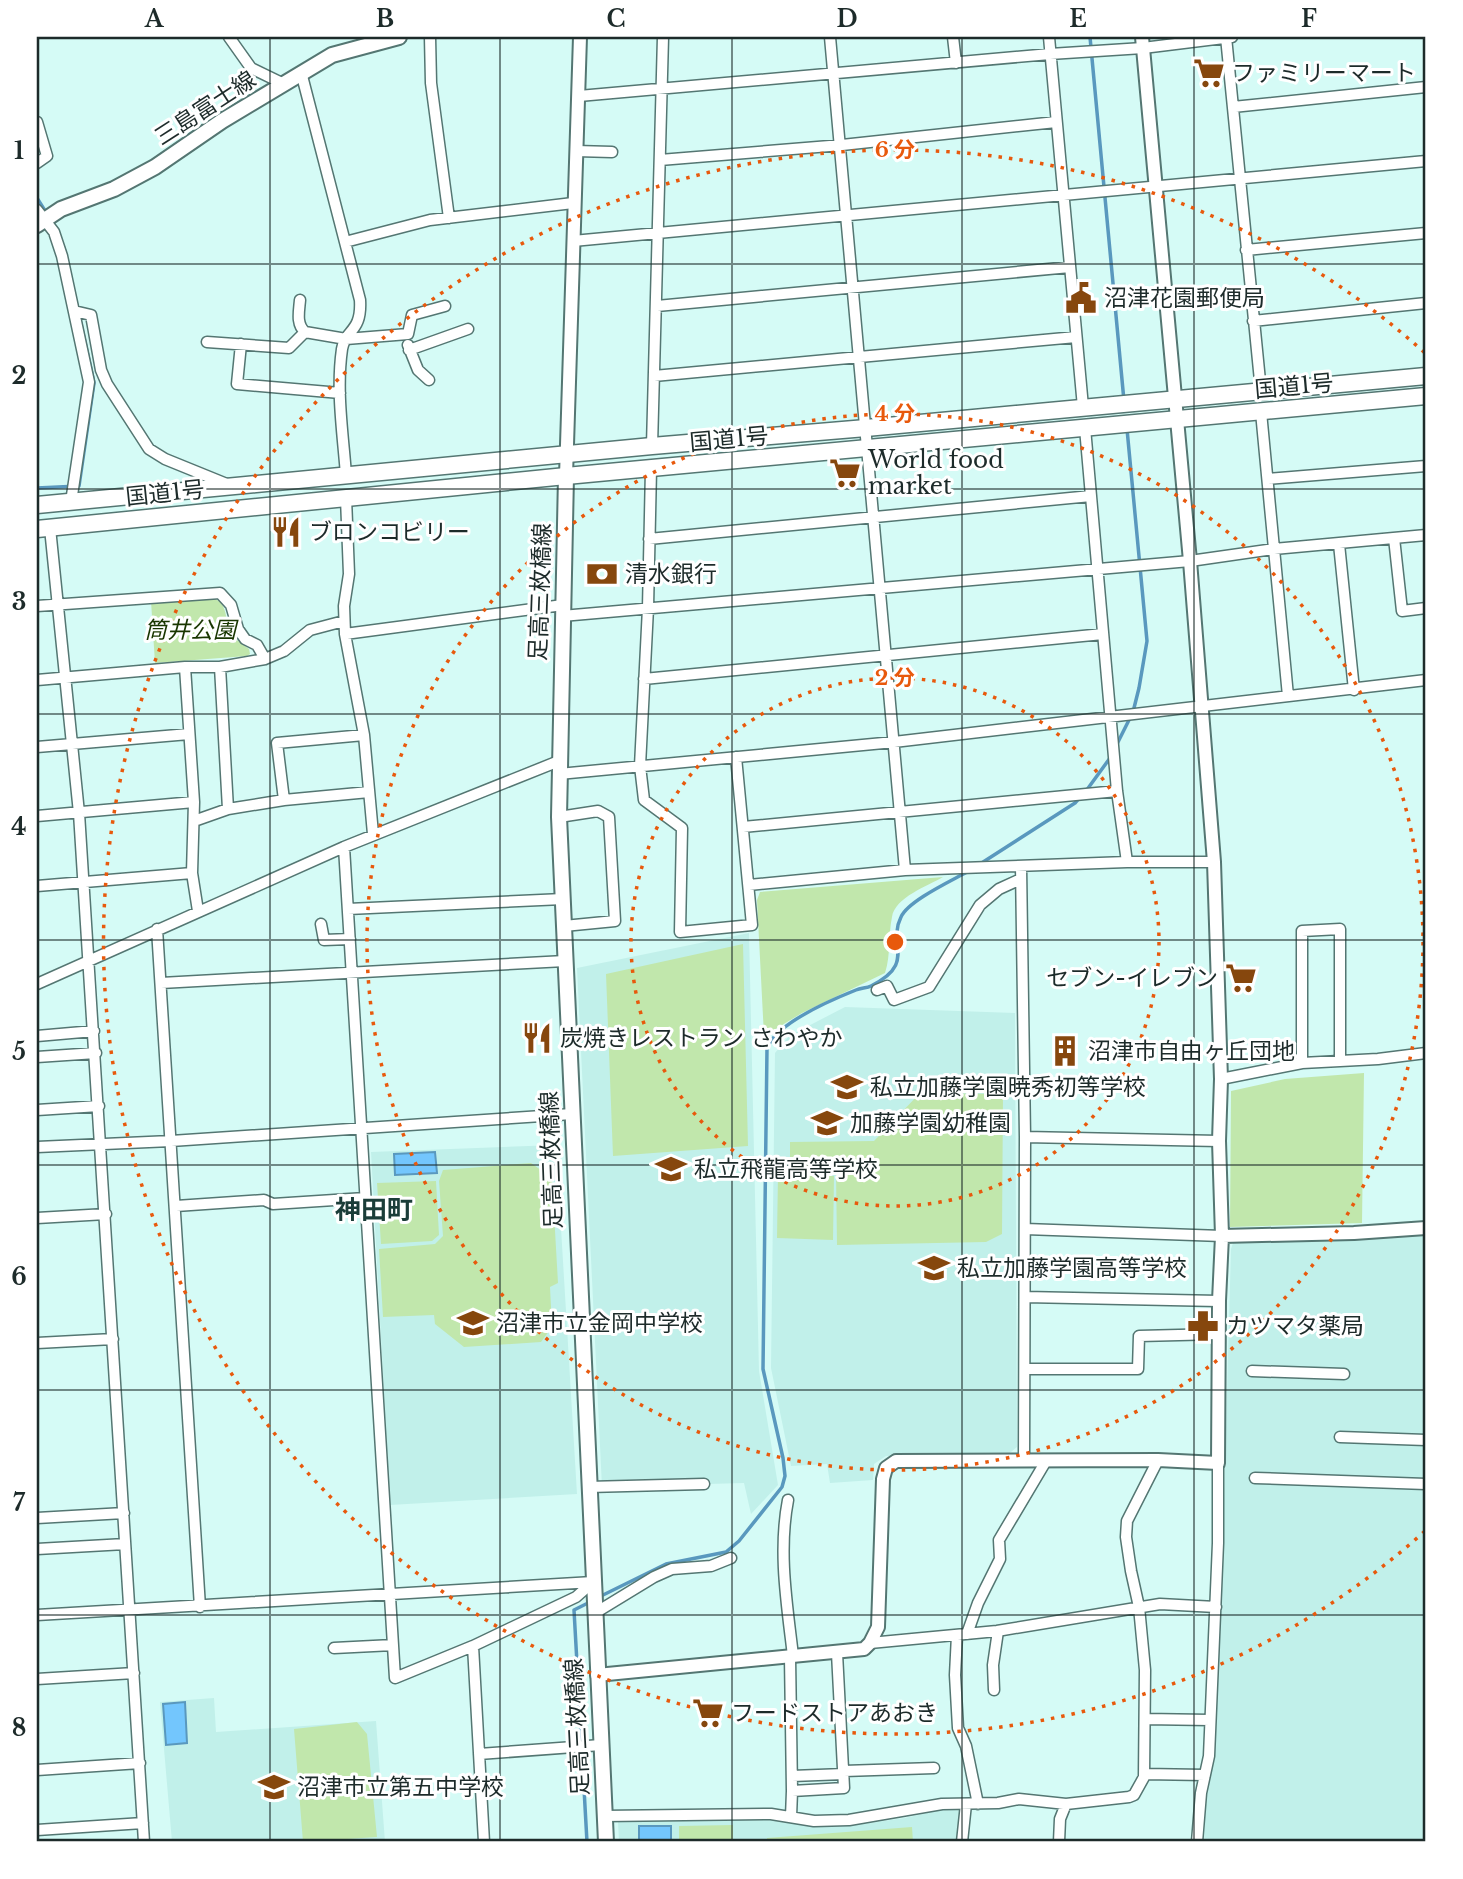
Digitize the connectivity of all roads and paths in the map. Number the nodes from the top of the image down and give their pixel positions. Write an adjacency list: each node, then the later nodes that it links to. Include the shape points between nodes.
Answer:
1 (229, 37): 16 (street, via 251,68)
2 (399, 37): 14 (main road, 三島富士線, via 348,49)
3 (430, 37): 35 (street, via 431,83)
4 (580, 37): 19 (street)
5 (663, 37): 18 (street)
6 (830, 37): 15 (street)
7 (953, 37): 13 (street)
8 (1049, 37): 12 (street)
9 (1226, 37): 10 (street); 11 (street); 20 (street)
10 (1232, 37)
11 (1142, 42): 12 (street); 30 (street)
12 (1050, 54): 13 (street); 22 (street)
13 (956, 63): 15 (street)
14 (301, 72): 16 (main road, 三島富士線); 39 (street)
15 (834, 74): 18 (street); 23 (street)
16 (284, 84): 34 (main road, 三島富士線, via 155,167 114,189)
17 (1426, 87): 20 (street)
18 (661, 90): 19 (street); 26 (street)
19 (579, 96): 24 (street)
20 (1233, 107): 29 (street)
21 (37, 122): 28 (street, via 47,156)
22 (1056, 122): 23 (street); 31 (street)
23 (842, 145): 26 (street); 33 (street)
24 (576, 151): 25 (street); 32 (street)
25 (612, 152)
26 (660, 160): 36 (street)
27 (1426, 161): 29 (street)
28 (37, 163)
29 (1241, 177): 30 (street); 40 (street)
30 (1155, 188): 31 (street); 64 (street)
31 (1063, 195): 33 (street); 41 (street)
32 (573, 203): 35 (street); 38 (street)
33 (847, 214): 36 (street); 42 (street)
34 (39, 218): 47 (street, via 54,232)
35 (449, 218): 39 (street)
36 (659, 233): 38 (street); 46 (street)
37 (1426, 233): 40 (street)
38 (573, 241): 72 (street)
39 (345, 242): 53 (street, via 361,313)
40 (1246, 250): 48 (street)
41 (1070, 267): 42 (street); 52 (street)
42 (853, 286): 46 (street); 57 (street)
43 (300, 300): 50 (street, via 299,325)
44 (1426, 303): 48 (street)
45 (445, 306): 51 (street, via 412,315)
46 (657, 306): 58 (street)
47 (74, 312): 78 (street, via 91,315 107,384 149,449); 81 (street, via 89,391)
48 (1253, 321): 61 (street)
49 (468, 329): 56 (street)
50 (306, 332): 53 (street); 55 (street, via 291,347)
51 (408, 334): 53 (street); 56 (street)
52 (1076, 337): 57 (street); 65 (street)
53 (346, 339): 62 (street)
54 (207, 342): 55 (street)
55 (241, 344): 62 (street, via 237,384)
56 (409, 350): 60 (street, via 418,370)
57 (859, 357): 58 (street); 68 (street)
58 (654, 376): 70 (street)
59 (1426, 376): 61 (highway, 国道1号)
60 (429, 380)
61 (1261, 391): 64 (highway, 国道1号)
62 (340, 393): 75 (street)
63 (1426, 396): 66 (highway, 国道1号)
64 (1175, 400): 65 (highway, 国道1号); 67 (street)
65 (1083, 407): 68 (highway, 国道1号)
66 (1261, 412): 67 (highway, 国道1号); 77 (street)
67 (1178, 419): 69 (highway, 国道1号); 90 (street)
68 (866, 428): 70 (highway, 国道1号); 71 (street)
69 (1084, 428): 71 (highway, 国道1号); 79 (street)
70 (652, 446): 72 (highway, 国道1号)
71 (867, 450): 74 (highway, 国道1号); 83 (street)
72 (567, 455): 75 (highway, 国道1号); 76 (street)
73 (1426, 466): 77 (street)
74 (651, 469): 76 (highway, 国道1号); 87 (street)
75 (346, 475): 78 (highway, 国道1号)
76 (566, 476): 80 (highway, 国道1号); 97 (main road, 足高三枚橋線)
77 (1268, 479): 89 (street)
78 (234, 487): 81 (highway, 国道1号)
79 (1091, 496): 83 (street); 91 (street)
80 (345, 498): 84 (highway, 国道1号); 98 (street, via 349,574)
81 (71, 502): 82 (highway, 国道1号)
82 (37, 505)
83 (873, 518): 87 (street); 92 (street)
84 (43, 528): 93 (street)
85 (1426, 535): 86 (street)
86 (1394, 538): 88 (street); 96 (street, via 1402,611)
87 (649, 539): 95 (street)
88 (1339, 544): 89 (street); 109 (street)
89 (1274, 549): 90 (street); 110 (street)
90 (1190, 561): 91 (street); 111 (street)
91 (1097, 567): 92 (street); 100 (street)
92 (879, 588): 95 (street); 101 (street)
93 (60, 604): 94 (street); 102 (street, via 220,593 232,605 237,629 257,645); 105 (street)
94 (37, 606)
95 (648, 607): 97 (street); 106 (street)
96 (1426, 608)
97 (562, 610): 99 (street); 120 (main road, 足高三枚橋線)
98 (344, 621): 99 (street); 102 (street, via 310,630 284,651)
99 (345, 634): 114 (street)
100 (1103, 634): 101 (street); 112 (street)
101 (886, 657): 106 (street); 115 (street)
102 (265, 659): 104 (street)
103 (186, 667): 104 (street); 105 (street); 113 (street)
104 (219, 667): 125 (street)
105 (67, 677): 107 (street); 116 (street)
106 (644, 678): 119 (street)
107 (37, 680)
108 (1426, 680): 109 (street)
109 (1354, 690): 110 (street)
110 (1288, 696): 111 (street)
111 (1202, 707): 112 (street); 135 (street)
112 (1111, 718): 115 (street); 121 (street)
113 (189, 734): 116 (street); 124 (street)
114 (364, 736): 122 (street); 123 (street, via 277,743)
115 (894, 742): 118 (street); 126 (street)
116 (72, 744): 117 (street); 127 (street)
117 (37, 747)
118 (736, 757): 119 (street); 131 (street)
119 (640, 766): 120 (street); 141 (street, via 644,800 682,828 680,932 752,925)
120 (559, 767): 129 (main road, 足高三枚橋線); 132 (street)
121 (1117, 791): 126 (street); 134 (street)
122 (369, 792): 123 (street); 132 (street)
123 (284, 800): 125 (street)
124 (194, 802): 127 (street); 130 (street)
125 (228, 809): 130 (street)
126 (900, 812): 131 (street); 137 (street)
127 (79, 813): 128 (street); 140 (street)
128 (37, 816)
129 (559, 817): 143 (main road, 足高三枚橋線); 147 (street, via 598,811 610,817 615,921)
130 (194, 821): 138 (street)
131 (743, 827): 141 (street)
132 (373, 834): 133 (street)
133 (344, 847): 144 (street); 145 (street)
134 (1127, 862): 135 (street); 136 (street)
135 (1214, 862): 163 (street)
136 (1021, 866): 137 (street); 139 (street)
137 (905, 870): 141 (street)
138 (192, 873): 140 (street); 145 (street)
139 (1021, 879): 155 (street, via 981,905 929,987 894,1000 887,986); 168 (street)
140 (84, 882): 142 (street); 150 (street)
141 (749, 885)
142 (37, 886)
143 (563, 899): 144 (street); 147 (main road, 足高三枚橋線)
144 (348, 909): 149 (street)
145 (198, 911): 148 (street)
146 (321, 923): 149 (street, via 324,940)
147 (564, 926): 151 (main road, 足高三枚橋線)
148 (157, 929): 150 (street); 153 (street)
149 (349, 939): 152 (street)
150 (90, 960): 154 (street); 156 (street)
151 (565, 961): 152 (street); 166 (main road, 足高三枚橋線)
152 (351, 972): 153 (street); 167 (street)
153 (161, 983): 169 (street)
154 (37, 984)
155 (877, 990)
156 (94, 1031): 157 (street); 158 (street)
157 (37, 1036)
158 (96, 1053): 160 (street); 164 (street)
159 (1426, 1053): 161 (street)
160 (37, 1056)
161 (1340, 1061): 162 (street); 162 (street, via 1340,929 1301,931)
162 (1302, 1063): 163 (street)
163 (1221, 1079): 170 (street)
164 (99, 1106): 165 (street); 171 (street)
165 (37, 1110)
166 (572, 1114): 167 (street); 197 (main road, 足高三枚橋線)
167 (361, 1128): 169 (street); 173 (street)
168 (1025, 1137): 170 (street); 178 (street)
169 (171, 1141): 171 (street); 174 (street)
170 (1219, 1141): 179 (street)
171 (102, 1144): 172 (street); 175 (street)
172 (37, 1147)
173 (365, 1198): 174 (street); 205 (street)
174 (176, 1206): 206 (street)
175 (106, 1214): 176 (street); 183 (street)
176 (37, 1218)
177 (1426, 1228): 179 (street)
178 (1025, 1229): 179 (street); 180 (street)
179 (1222, 1236): 181 (street)
180 (1025, 1297): 181 (street); 185 (street)
181 (1219, 1301): 182 (street)
182 (1219, 1334): 185 (street, via 1139,1336 1138,1368); 193 (street)
183 (113, 1339): 184 (street); 199 (street)
184 (37, 1343)
185 (1025, 1369): 191 (street)
186 (1252, 1371): 187 (street)
187 (1344, 1374)
188 (1340, 1437): 189 (street)
189 (1426, 1440)
190 (1158, 1460): 192 (street); 193 (street); 207 (street, via 1128,1521 1126,1537)
191 (1024, 1461): 192 (street); 214 (street, via 896,1461 886,1468 878,1627)
192 (1046, 1461): 213 (street, via 999,1540 1000,1559)
193 (1218, 1464): 208 (street)
194 (1255, 1478): 196 (street)
195 (704, 1484): 197 (street)
196 (1426, 1484)
197 (588, 1487): 204 (main road, 足高三枚橋線)
198 (788, 1500): 219 (street, via 783,1527)
199 (124, 1513): 200 (street); 201 (street)
200 (37, 1518)
201 (125, 1544): 202 (street); 209 (street)
202 (37, 1549)
203 (731, 1558): 210 (street, via 711,1566 672,1569)
204 (594, 1587): 205 (street); 210 (main road, 足高三枚橋線); 216 (street)
205 (389, 1593): 206 (street); 215 (street)
206 (200, 1607): 209 (street)
207 (1139, 1607): 208 (street); 212 (street); 224 (street)
208 (1216, 1607): 225 (street)
209 (129, 1610): 211 (street); 220 (street)
210 (594, 1613): 221 (main road, 足高三枚橋線)
211 (37, 1615)
212 (998, 1631): 213 (street); 223 (street)
213 (962, 1634): 214 (street); 237 (street, via 955,1675 958,1728)
214 (870, 1643): 218 (street, via 864,1649)
215 (393, 1644): 216 (street, via 396,1678); 217 (street)
216 (473, 1646): 227 (street)
217 (334, 1648)
218 (837, 1653): 219 (street); 231 (street)
219 (791, 1656): 221 (street); 234 (street)
220 (134, 1673): 222 (street); 228 (street)
221 (597, 1675): 226 (main road, 足高三枚橋線)
222 (37, 1679)
223 (994, 1690)
224 (1145, 1719): 225 (street); 232 (street)
225 (1210, 1720): 233 (street)
226 (595, 1746): 227 (street); 239 (main road, 足高三枚橋線)
227 (479, 1754): 244 (street)
228 (139, 1763): 230 (street); 241 (street)
229 (934, 1768): 231 (street)
230 (37, 1770)
231 (844, 1773): 234 (street); 235 (street, via 844,1788)
232 (1144, 1774): 233 (street); 238 (street, via 1129,1797)
233 (1205, 1775): 248 (street)
234 (792, 1776): 235 (street)
235 (792, 1791): 240 (street)
236 (966, 1804): 237 (street); 240 (street, via 849,1820); 246 (street)
237 (978, 1804): 238 (street, via 1019,1799)
238 (1066, 1804): 247 (street)
239 (604, 1816): 240 (street); 245 (main road, 足高三枚橋線)
240 (791, 1817)
241 (143, 1824): 242 (street); 243 (street)
242 (37, 1830)
243 (144, 1842)
244 (484, 1842)
245 (606, 1842)
246 (962, 1842)
247 (1059, 1842)
248 (1197, 1842)

